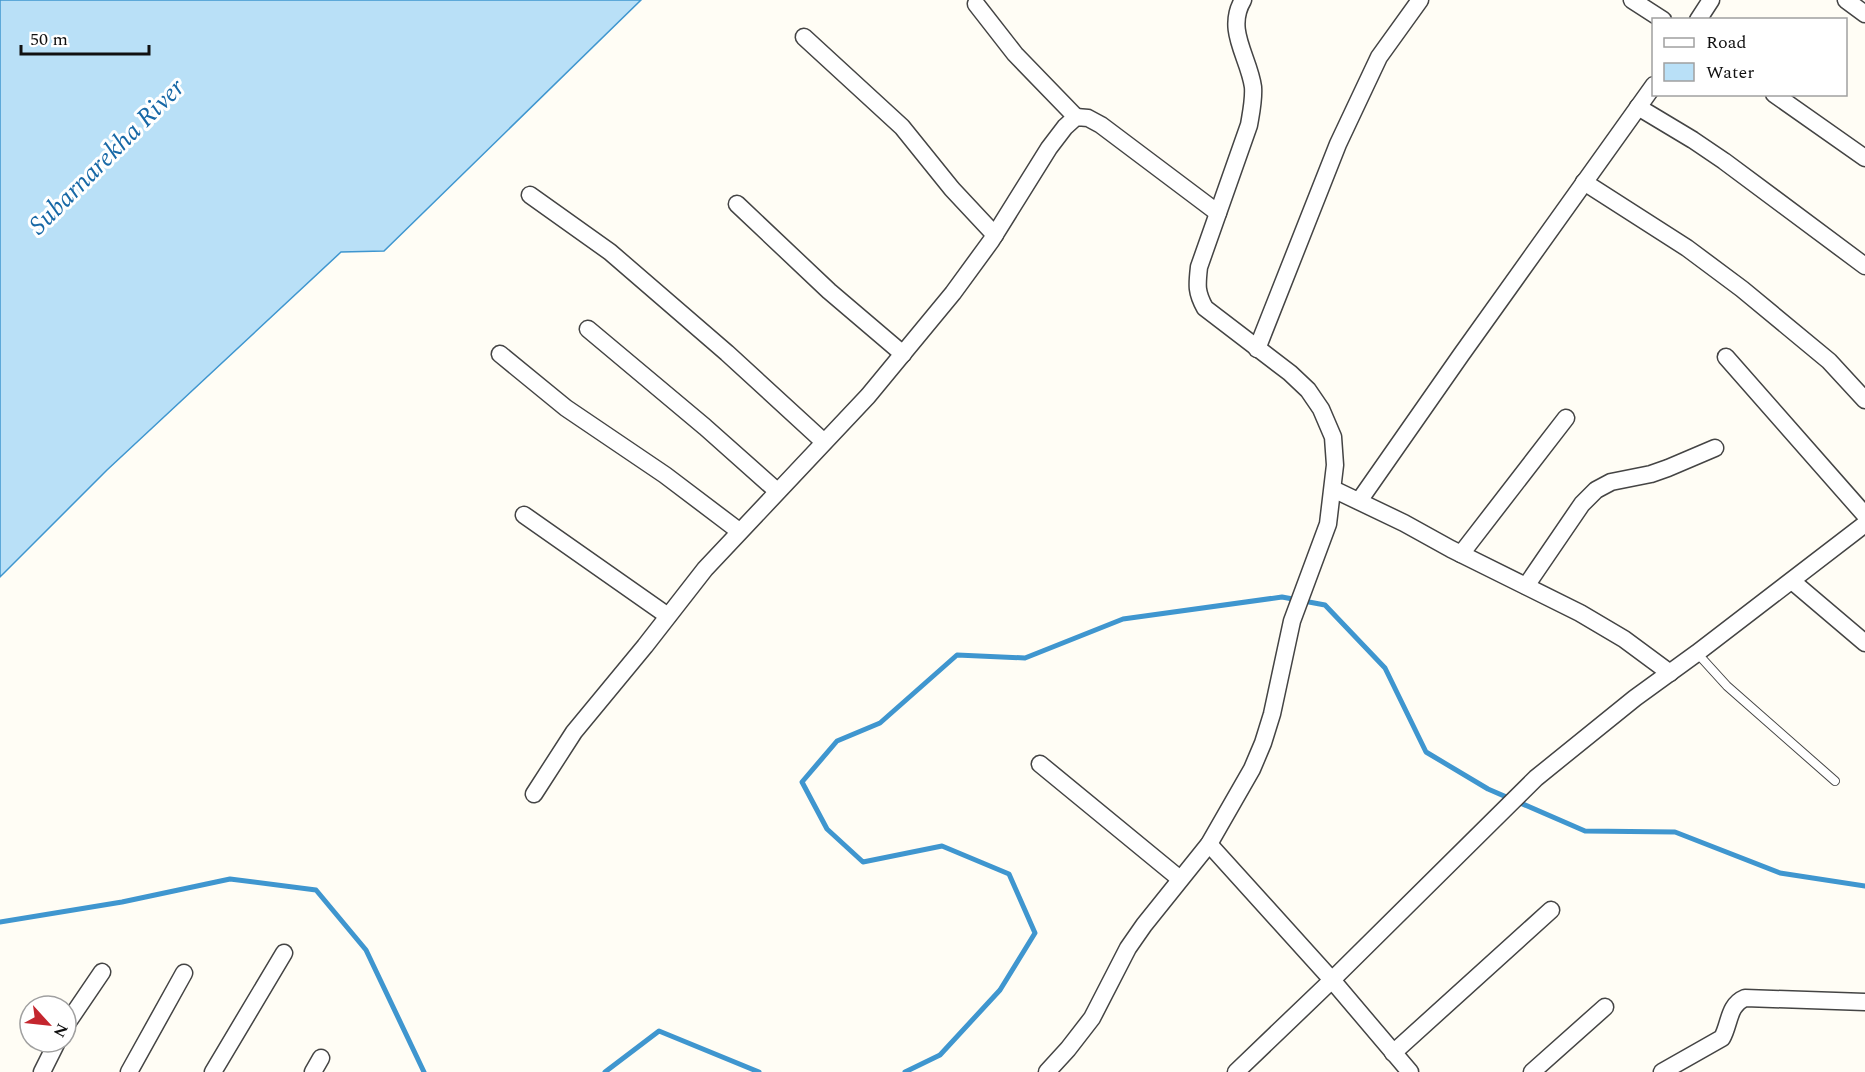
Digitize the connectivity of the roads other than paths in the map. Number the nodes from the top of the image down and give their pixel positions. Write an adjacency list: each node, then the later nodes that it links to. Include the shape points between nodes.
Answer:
1 (1243, 0): 19 (street, via 1235,19 1253,86 1253,106)
2 (1420, 0): 23 (street, via 1379,57 1338,144)
3 (1632, 0): 8 (street)
4 (1711, 0): 9 (street)
5 (1846, 0): 7 (street)
6 (976, 4): 14 (street, via 1015,54)
7 (1865, 14)
8 (1660, 18)
9 (1699, 18)
10 (804, 37): 20 (street, via 902,127)
11 (1652, 86): 13 (street)
12 (1777, 96): 15 (street)
13 (1638, 107): 16 (street); 21 (street, via 1724,161)
14 (1076, 117): 19 (street, via 1101,125); 20 (street, via 1049,148)
15 (1865, 158)
16 (1584, 182): 27 (street, via 1687,248 1742,289 1829,361); 33 (street)
17 (530, 195): 29 (street, via 610,252)
18 (737, 204): 25 (street)
19 (1218, 213): 23 (street, via 1199,267 1197,289 1205,308)
20 (995, 235): 25 (street)
21 (1865, 266)
22 (588, 329): 32 (street)
23 (1257, 349): 31 (street, via 1290,373 1321,409 1333,437)
24 (500, 354): 37 (street, via 566,408)
25 (903, 354): 29 (street)
26 (1726, 357): 35 (street)
27 (1865, 400)
28 (1566, 418): 38 (street)
29 (824, 442): 32 (street)
30 (1715, 448): 40 (street, via 1652,474 1611,482 1596,490 1582,504)
31 (1333, 489): 33 (street); 48 (street, via 1328,524 1292,621 1263,743)
32 (777, 491): 37 (street)
33 (1359, 501): 38 (street)
34 (524, 515): 41 (street)
35 (1865, 515)
36 (1865, 524): 39 (street)
37 (740, 531): 41 (street)
38 (1461, 554): 40 (street)
39 (1792, 581): 42 (street); 43 (street)
40 (1526, 586): 44 (street, via 1605,627)
41 (668, 616): 47 (street, via 574,732)
42 (1865, 643)
43 (1697, 653): 44 (street); 46 (lane, via 1727,686)
44 (1670, 673): 54 (street, via 1536,778)
45 (1040, 764): 49 (street)
46 (1835, 781)
47 (534, 794)
48 (1209, 844): 49 (street); 54 (street)
49 (1180, 879): 63 (street, via 1128,948 1092,1018)
50 (1551, 910): 58 (street)
51 (284, 953): 62 (street)
52 (102, 972): 56 (street)
53 (184, 973): 61 (street)
54 (1332, 980): 58 (street); 64 (street)
55 (1865, 1002): 67 (street, via 1745,998 1732,1008 1722,1038)
56 (78, 1007)
57 (1605, 1007): 66 (street)
58 (1394, 1053): 65 (street)
59 (51, 1054): 60 (street)
60 (42, 1072)
61 (129, 1072)
62 (213, 1072)
63 (1047, 1072)
64 (1236, 1072)
65 (1410, 1072)
66 (1532, 1072)
67 (1662, 1072)

